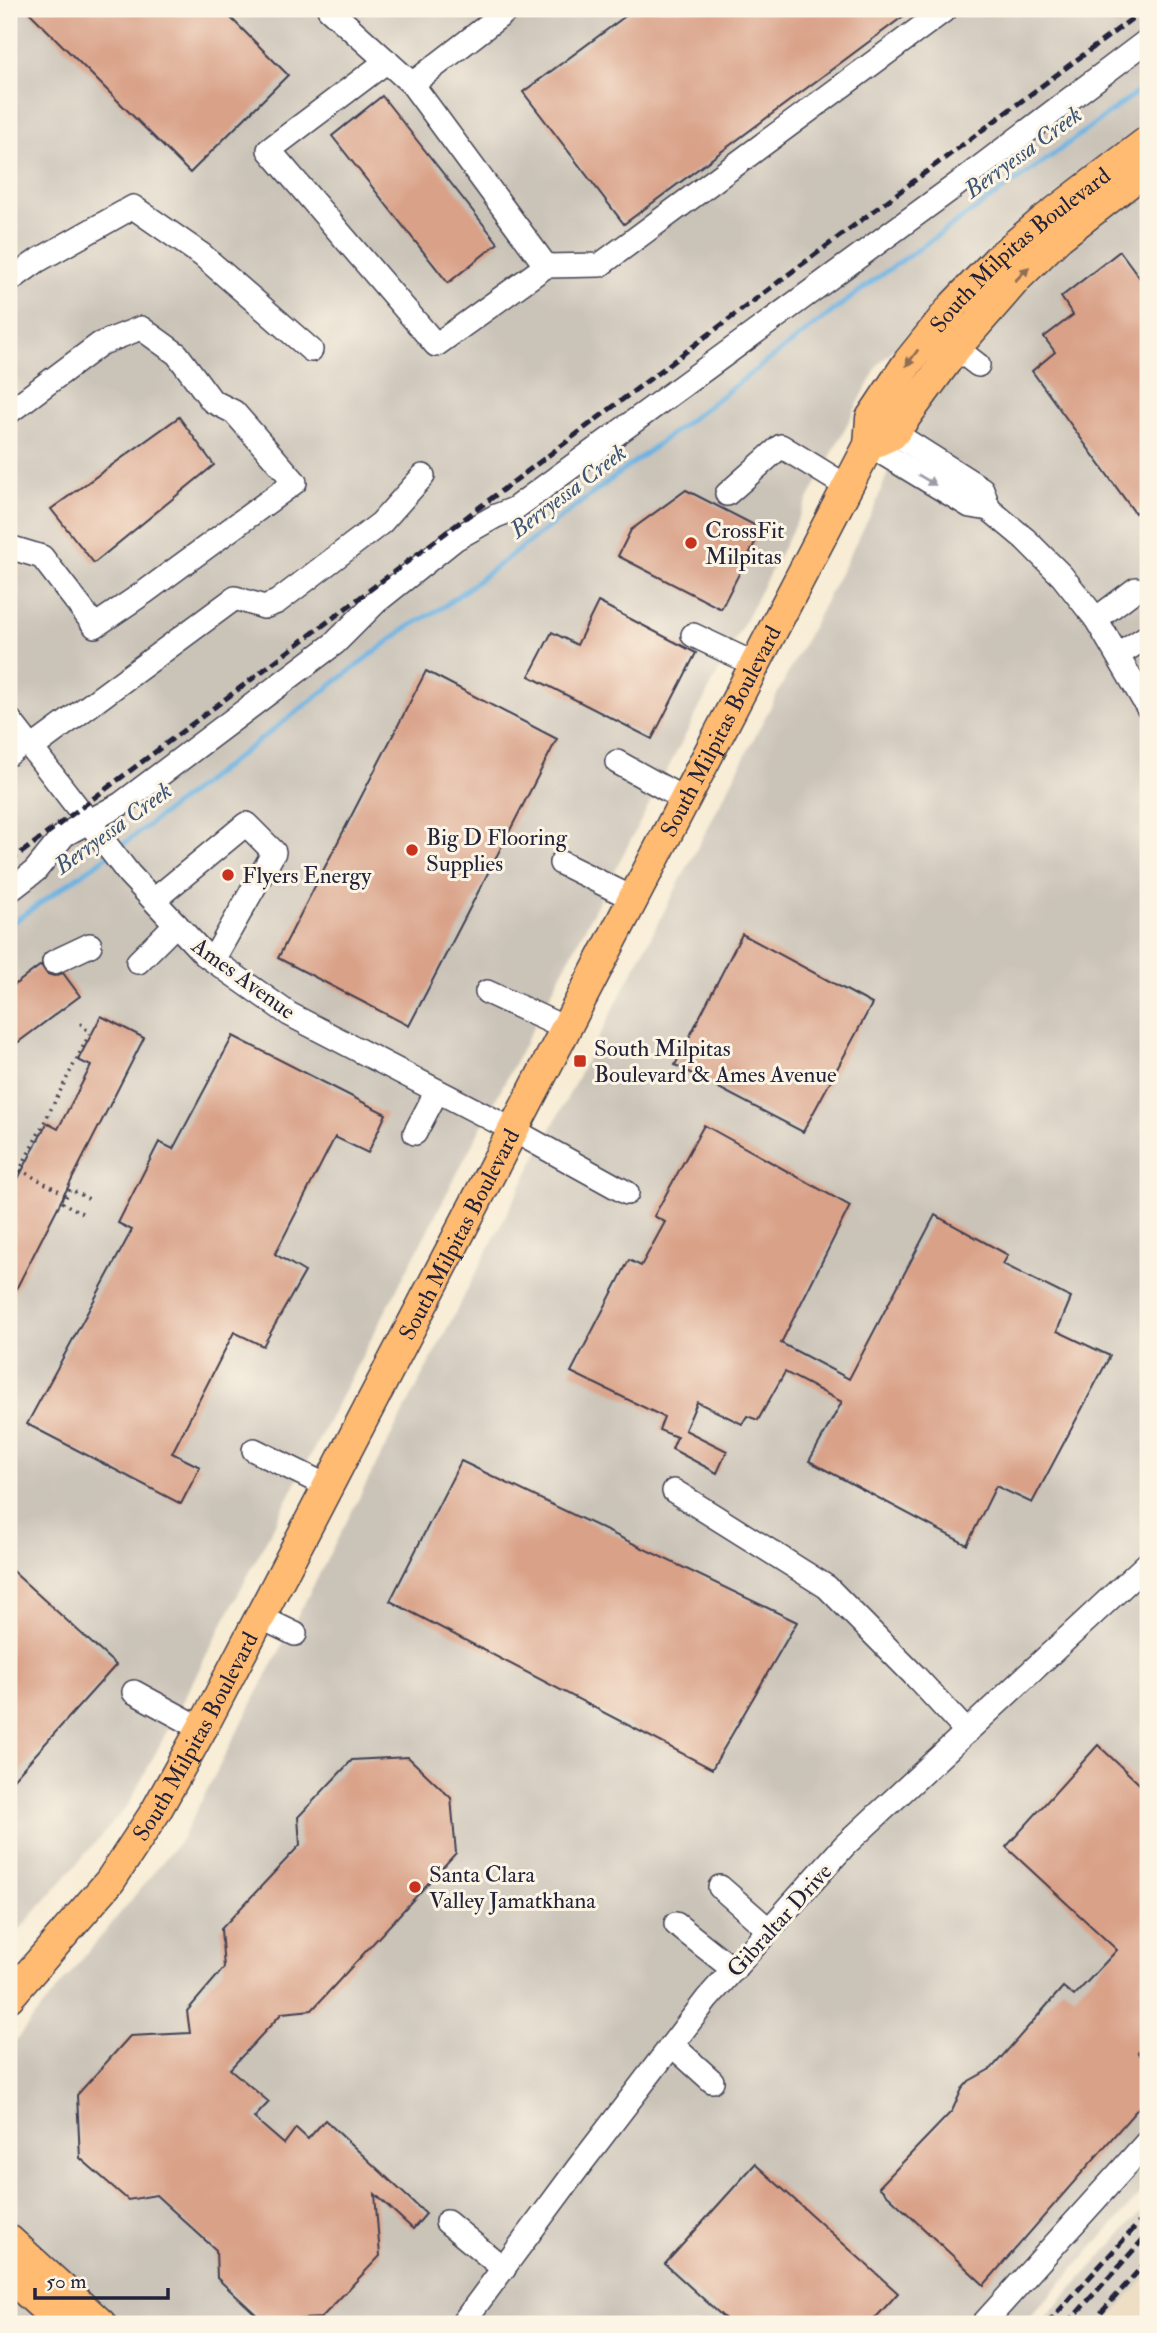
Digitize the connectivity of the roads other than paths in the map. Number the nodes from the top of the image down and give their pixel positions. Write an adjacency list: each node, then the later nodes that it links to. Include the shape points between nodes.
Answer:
1 (329, 9): 5 (street)
2 (509, 9): 6 (street)
3 (946, 9): 9 (street, via 600,265)
4 (1148, 40): 29 (street, via 514,509 456,538 376,602 335,643)
5 (387, 61): 6 (street); 9 (street, via 269,150 436,345)
6 (412, 85): 9 (street)
7 (1148, 141): 13 (main road, South Milpitas Boulevard, one-way to 13, via 998,259 930,333)
8 (1148, 168): 13 (main road, South Milpitas Boulevard, one-way to 8, via 967,356 1018,277 1058,238)
9 (546, 266)
10 (9, 281): 11 (street, via 133,207 202,255)
11 (311, 350)
12 (9, 412): 17 (street, via 100,344 141,328 177,354 212,401 234,412 295,482 95,626 42,558)
13 (878, 432): 15 (main road, South Milpitas Boulevard); 19 (street, via 970,506 989,509 1062,576)
14 (423, 476): 26 (street, via 381,523 277,602 264,607 235,598)
15 (846, 486): 16 (street, via 781,446); 23 (main road, South Milpitas Boulevard)
16 (727, 494)
17 (9, 547)
18 (1136, 589): 19 (street)
19 (1096, 619): 22 (street)
20 (693, 635): 23 (street)
21 (1148, 636): 22 (street)
22 (1118, 655): 24 (street)
23 (754, 664): 28 (main road, South Milpitas Boulevard)
24 (1148, 708)
25 (9, 719): 26 (street, Ames Avenue)
26 (22, 748): 29 (street, Ames Avenue)
27 (617, 762): 28 (street)
28 (684, 799): 32 (main road, South Milpitas Boulevard)
29 (90, 824): 31 (street, via 64,835 35,871); 33 (street, Ames Avenue)
30 (561, 863): 32 (street)
31 (9, 891)
32 (632, 898): 40 (main road, South Milpitas Boulevard)
33 (154, 900): 34 (street, Ames Avenue); 36 (street, via 246,824 274,852)
34 (176, 924): 36 (street, Ames Avenue); 38 (street)
35 (90, 945): 37 (street)
36 (213, 960): 41 (street, Ames Avenue, via 289,1014)
37 (54, 962)
38 (138, 962)
39 (487, 992): 40 (street)
40 (565, 1028): 42 (main road, South Milpitas Boulevard)
41 (437, 1091): 42 (street, Ames Avenue); 43 (street)
42 (513, 1130): 44 (street, Ames Avenue); 46 (main road, South Milpitas Boulevard)
43 (415, 1133)
44 (627, 1193)
45 (254, 1450): 46 (street)
46 (327, 1486): 49 (main road, South Milpitas Boulevard)
47 (674, 1491): 53 (street, via 827,1587)
48 (1148, 1563): 53 (street, Gibraltar Drive)
49 (260, 1617): 50 (street); 52 (main road, South Milpitas Boulevard)
50 (295, 1634)
51 (134, 1692): 52 (street)
52 (202, 1729): 58 (main road, South Milpitas Boulevard, via 110,1881)
53 (967, 1732): 56 (street, Gibraltar Drive, via 845,1845)
54 (720, 1888): 56 (street)
55 (676, 1924): 57 (street)
56 (769, 1930): 57 (street, Gibraltar Drive)
57 (734, 1969): 59 (street, Gibraltar Drive)
58 (13, 1984)
59 (672, 2045): 60 (street); 64 (street, Gibraltar Drive)
60 (712, 2081)
61 (1148, 2141): 69 (street)
62 (447, 2222): 64 (street)
63 (9, 2240): 67 (main road)
64 (504, 2269): 68 (street, Gibraltar Drive)
65 (9, 2276): 66 (main road)
66 (62, 2324)
67 (101, 2324)
68 (462, 2324)
69 (983, 2324)

